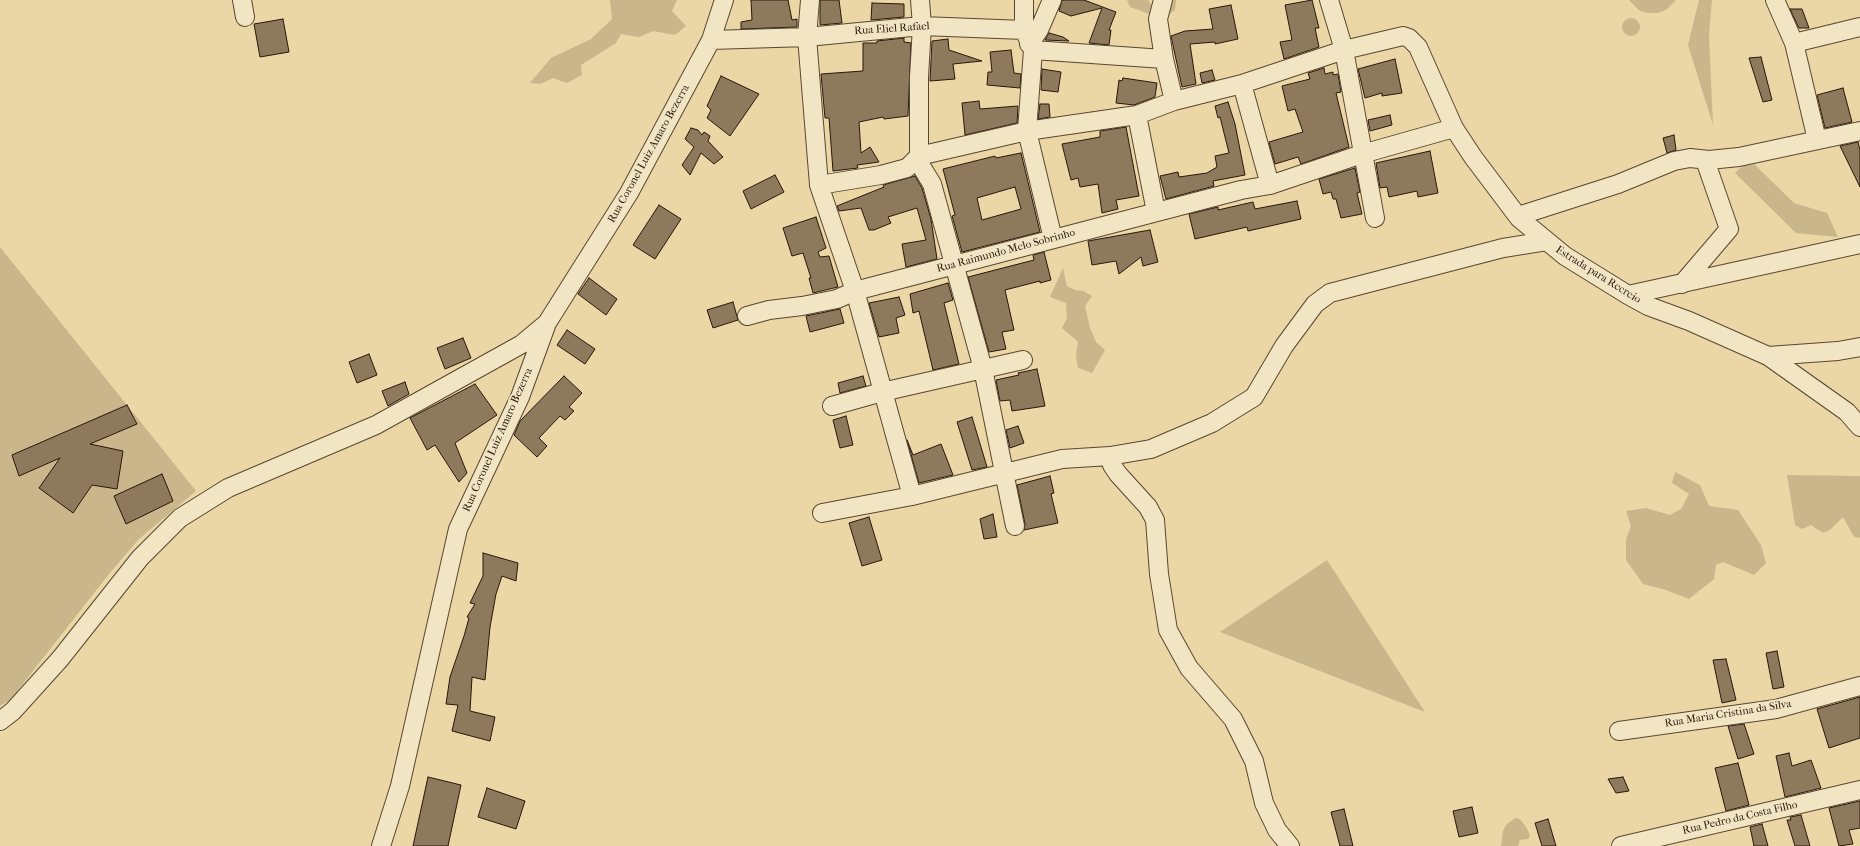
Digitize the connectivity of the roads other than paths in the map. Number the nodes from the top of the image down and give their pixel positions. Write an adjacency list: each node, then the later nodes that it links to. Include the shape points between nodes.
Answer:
1 (724, 0): 12 (street, Rua Coronel Luiz Amaro Bezerra)
2 (810, 0): 11 (street)
3 (920, 0): 9 (street)
4 (1024, 0): 13 (street)
5 (1052, 0): 13 (street, via 1039,30)
6 (1163, 0): 16 (street, via 1158,19)
7 (1329, 0): 15 (street)
8 (1775, 0): 14 (street)
9 (922, 26): 11 (street, Rua Eliel Rafael); 13 (street, Rua Eliel Rafael); 25 (street)
10 (1860, 27): 14 (street)
11 (807, 37): 12 (street, Rua Eliel Rafael); 28 (street)
12 (711, 40): 40 (street, Rua Coronel Luiz Amaro Bezerra, via 629,193)
13 (1029, 41): 16 (street, Rua Eliel Rafael); 21 (street)
14 (1794, 43): 23 (street)
15 (1344, 50): 17 (street, Estrada para Recreio); 20 (street, Estrada para Recreio, via 1402,36 1408,38 1418,47 1426,61); 24 (street)
16 (1164, 59): 18 (street)
17 (1242, 84): 18 (street, Estrada para Recreio); 27 (street)
18 (1174, 101): 19 (street, Estrada para Recreio)
19 (1137, 115): 21 (street, Estrada para Recreio); 29 (street)
20 (1454, 128): 24 (street, Rua Raimundo Melo Sobrinho); 30 (street, Estrada para Recreio)
21 (1027, 131): 25 (street, Estrada para Recreio); 32 (street)
22 (1860, 131): 23 (street)
23 (1817, 140): 26 (street, via 1739,157)
24 (1362, 154): 27 (street, Rua Raimundo Melo Sobrinho); 31 (street)
25 (919, 156): 28 (street, via 907,168); 35 (street, via 921,166 932,184)
26 (1705, 160): 30 (street, via 1690,158 1674,161 1618,184); 36 (street, via 1729,229)
27 (1270, 184): 29 (street, Rua Raimundo Melo Sobrinho)
28 (819, 185): 37 (street)
29 (1156, 212): 32 (street, Rua Raimundo Melo Sobrinho)
30 (1518, 216): 33 (street, Estrada para Recreio)
31 (1375, 218)
32 (1052, 239): 35 (street, Rua Raimundo Melo Sobrinho)
33 (1547, 241): 38 (street, Estrada para Recreio, via 1565,256); 48 (street, via 1503,248 1330,293 1315,304 1288,340 1254,397 1212,423 1151,449)
34 (1860, 244): 36 (street)
35 (954, 265): 37 (street, Rua Raimundo Melo Sobrinho); 44 (street)
36 (1682, 284): 38 (street)
37 (855, 291): 39 (street, Rua Raimundo Melo Sobrinho, via 836,299); 45 (street)
38 (1628, 295): 42 (street, Estrada para Recreio)
39 (747, 316)
40 (547, 323): 54 (street, via 522,344 376,426 228,488 180,518 140,558 60,659 13,711); 57 (street, Rua Coronel Luiz Amaro Bezerra, via 520,397 458,529 400,786)
41 (1860, 347): 42 (street, Estrada para Recreio)
42 (1768, 356): 47 (street, via 1848,412)
43 (1023, 360): 44 (street)
44 (983, 369): 45 (street); 49 (street)
45 (882, 392): 46 (street); 50 (street)
46 (832, 406)
47 (1860, 427)
48 (1110, 456): 49 (street, via 1062,459); 58 (street, via 1118,474 1148,507 1155,520 1159,574 1168,630 1189,668 1233,719 1254,760 1264,803 1277,830)
49 (1005, 474): 50 (street); 52 (street)
50 (912, 496): 51 (street)
51 (822, 513)
52 (1015, 526)
53 (1860, 686): 55 (street, Rua Maria Cristina da Silva, via 1776,709)
54 (0, 721)
55 (1619, 731)
56 (1860, 790): 59 (street, Rua Pedro da Costa Filho)
57 (381, 846)
58 (1290, 846)
59 (1621, 846)

